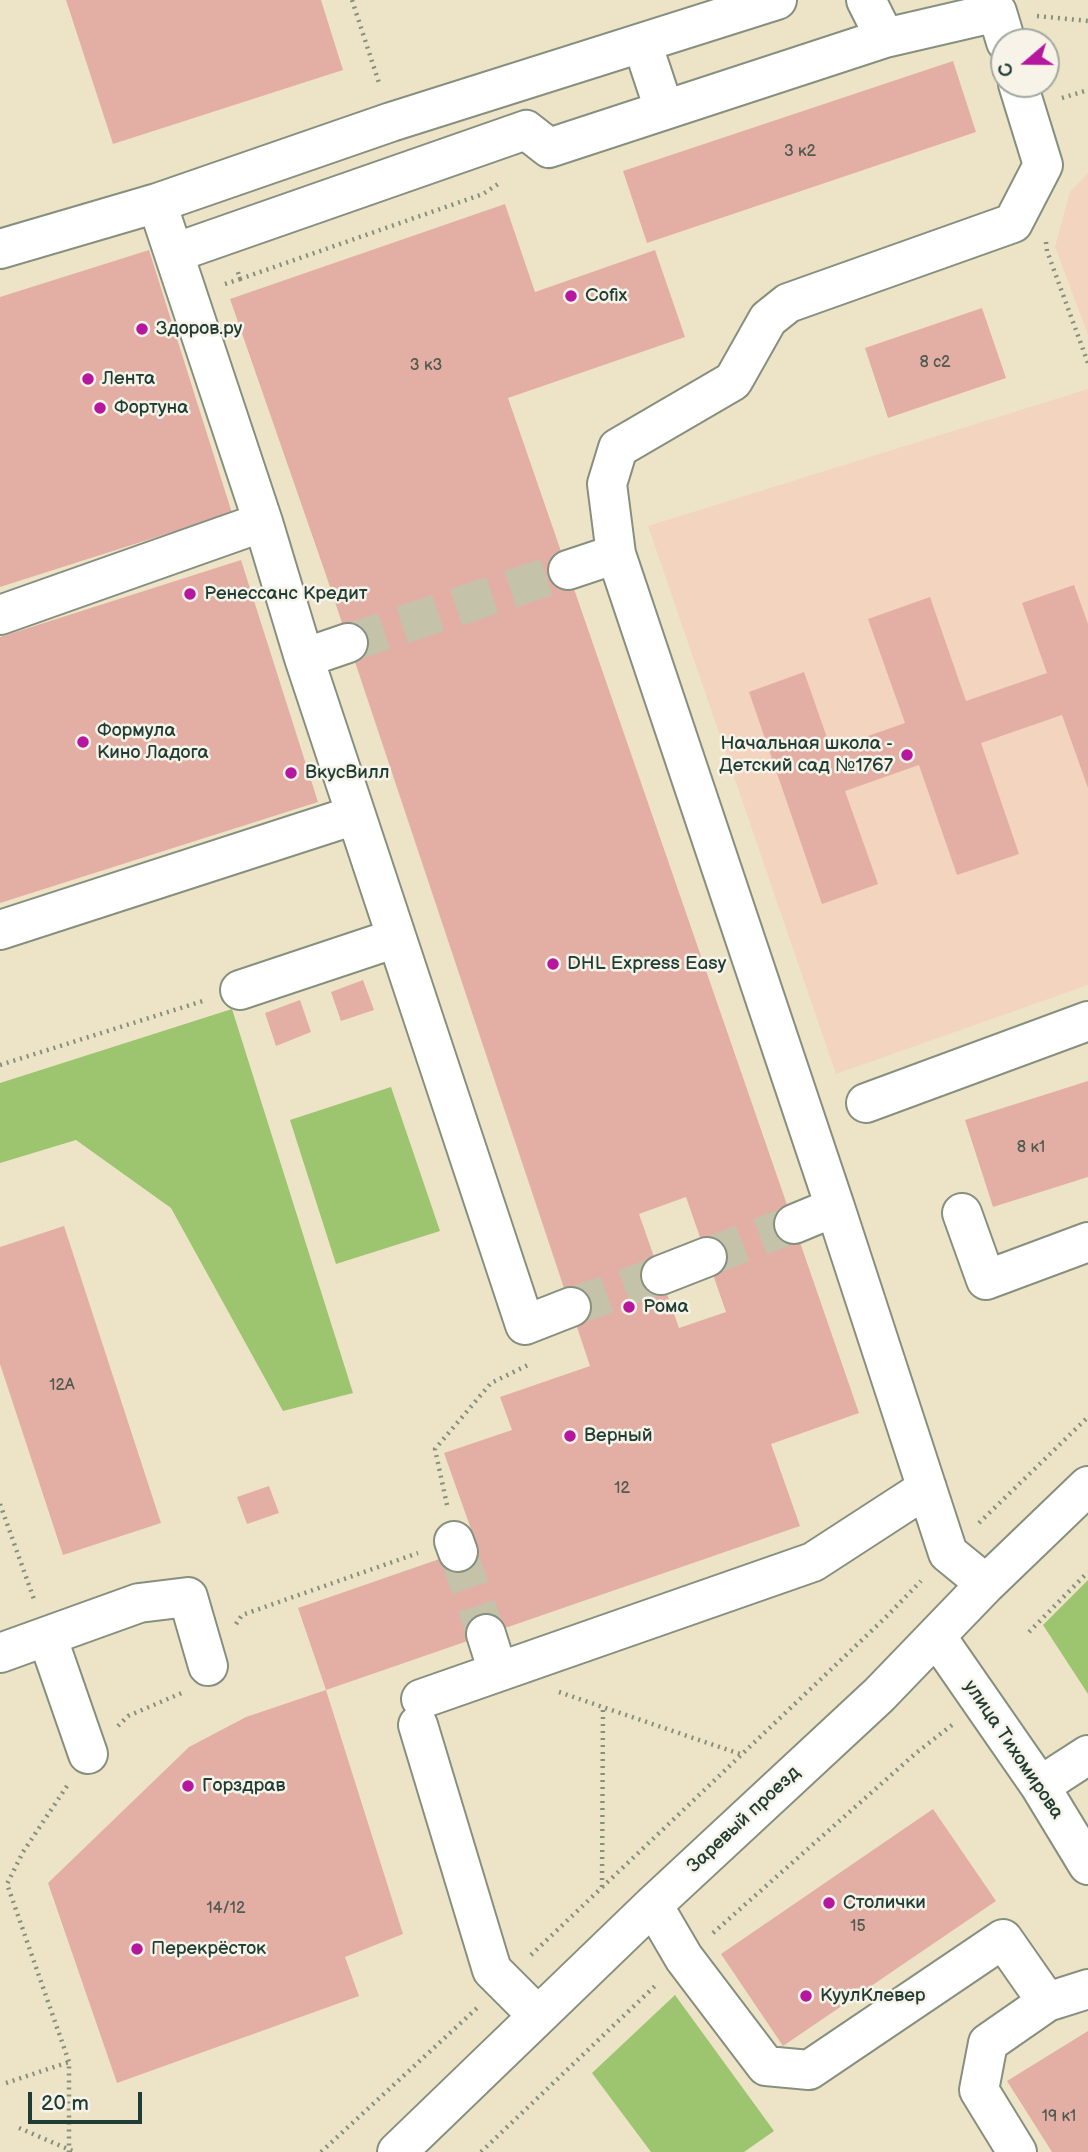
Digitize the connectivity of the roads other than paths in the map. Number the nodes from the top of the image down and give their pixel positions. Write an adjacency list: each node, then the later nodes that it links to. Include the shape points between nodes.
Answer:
1 (777, 0): 5 (street)
2 (866, 0): 4 (street)
3 (1007, 18): 4 (street)
4 (885, 38): 7 (street)
5 (642, 43): 7 (street); 8 (street, via 391,122)
6 (1022, 98): 12 (street, via 1043,165 1013,223 788,303 768,319 733,381 618,448 607,484)
7 (664, 109): 10 (street, via 549,148 526,130)
8 (158, 203): 9 (street); 10 (street)
9 (0, 249)
10 (174, 253): 11 (street)
11 (263, 522): 14 (street); 16 (street)
12 (616, 554): 13 (street); 23 (street)
13 (568, 570)
14 (0, 615)
15 (348, 643): 16 (street)
16 (304, 658): 17 (street)
17 (355, 815): 18 (street); 19 (street)
18 (0, 930)
19 (396, 938): 20 (street); 29 (street, via 526,1325)
20 (240, 990)
21 (1088, 1021): 22 (street)
22 (866, 1103)
23 (835, 1207): 25 (street); 31 (street)
24 (962, 1213): 26 (street, via 986,1280)
25 (794, 1224)
26 (1088, 1242)
27 (707, 1257): 28 (street)
28 (661, 1275)
29 (571, 1307)
30 (1088, 1486): 32 (street, Заревый проезд)
31 (927, 1488): 32 (street, via 948,1553); 38 (street, via 813,1562)
32 (986, 1584): 35 (street, Заревый проезд)
33 (486, 1634): 38 (street)
34 (47, 1636): 36 (street); 37 (street, via 139,1603 188,1597); 39 (street)
35 (936, 1636): 41 (street, улица Тихомирова); 43 (street, Заревый проезд)
36 (0, 1653)
37 (208, 1666)
38 (498, 1672): 46 (street, via 419,1712 492,1970)
39 (88, 1754)
40 (1088, 1755): 41 (street)
41 (1040, 1786): 42 (street, улица Тихомирова)
42 (1088, 1865)
43 (653, 1905): 45 (street, via 684,1958 766,2066 809,2070 1003,1939); 46 (street, Заревый проезд)
44 (1088, 1989): 45 (street)
45 (1047, 2002): 48 (street, via 988,2043 979,2090)
46 (538, 2016): 47 (street, Заревый проезд)
47 (397, 2152)
48 (1017, 2152)

